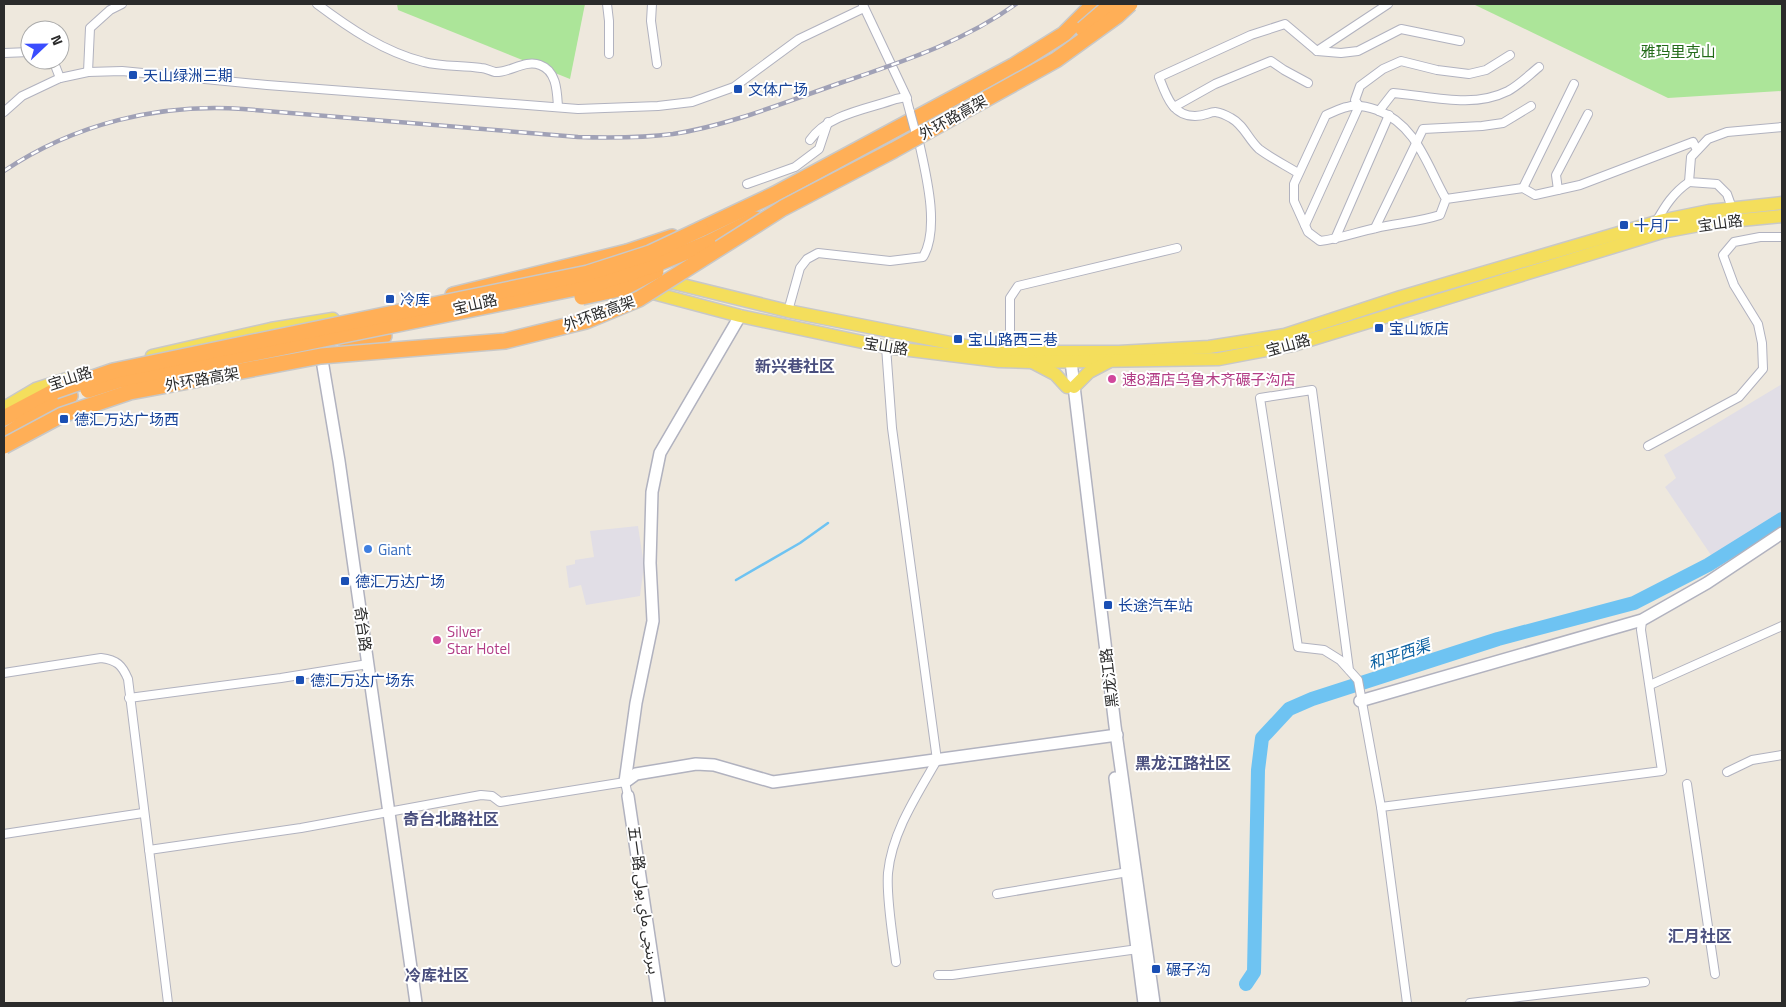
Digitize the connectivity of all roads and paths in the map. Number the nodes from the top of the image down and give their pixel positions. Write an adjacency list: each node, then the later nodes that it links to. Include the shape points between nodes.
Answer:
1 (122, 4): 21 (street, via 90,28)
2 (317, 4): 28 (street, via 363,36 424,62 494,72 538,64 553,77)
3 (607, 4): 16 (street)
4 (652, 4): 18 (street)
5 (1094, 4): 48 (highway, via 1064,34 1013,66 775,194)
6 (1112, 4): 68 (highway, 外环路高架, bridge, via 1049,53 886,146 775,204 631,295 578,317 497,338 312,351 122,388 59,408)
7 (1130, 4): 12 (highway, 外环路高架, bridge)
8 (1137, 4): 12 (highway)
9 (1388, 4): 13 (street)
10 (863, 6): 25 (street); 28 (street, via 799,39 734,87 716,95 658,106)
11 (1460, 41): 13 (street, via 1401,29 1358,51)
12 (1079, 43): 52 (highway, via 780,206); 69 (highway, 外环路高架, bridge, via 894,150 783,208 639,299 586,321 505,342 321,356 130,392 62,415)
13 (1317, 51): 29 (street, via 1285,24 1273,26 1159,77)
14 (20, 52): 15 (street)
15 (4, 53)
16 (609, 54)
17 (1510, 55): 26 (street, via 1486,70 1469,74 1401,61 1383,69 1360,86 1356,100)
18 (657, 64)
19 (1539, 67): 30 (street, via 1509,90 1486,99 1444,100 1394,93)
20 (57, 70): 22 (street)
21 (88, 72): 22 (street); 28 (street, via 122,71)
22 (60, 78): 31 (street, via 22,96)
23 (1308, 83): 29 (street, via 1271,61 1215,84)
24 (1574, 84): 42 (street)
25 (907, 98): 34 (street); 57 (street, bridge, via 927,182 930,246 923,258 890,261 818,253 800,268)
26 (1359, 106): 30 (street); 39 (street, via 1326,115); 50 (street)
27 (1531, 106): 37 (street, via 1503,122 1423,129)
28 (558, 107)
29 (1174, 107): 39 (street, via 1178,112 1195,116 1213,110 1231,118 1246,130 1257,147)
30 (1379, 111): 33 (street)
31 (4, 112)
32 (1588, 114): 43 (street, via 1556,175)
33 (1389, 115): 37 (street); 54 (street)
34 (828, 122): 36 (street); 41 (street, via 820,149 795,167)
35 (1782, 126): 38 (street, via 1727,132 1708,138)
36 (810, 140)
37 (1416, 141): 44 (street); 51 (street)
38 (1697, 150): 40 (street, via 1690,157); 43 (street, via 1693,142 1580,185)
39 (1298, 173): 50 (street, via 1294,201)
40 (1689, 182): 46 (street, via 1717,184 1727,194); 49 (street, via 1667,202)
41 (748, 184)
42 (1523, 188): 43 (street, via 1535,195); 44 (street)
43 (1558, 190)
44 (1446, 199): 51 (street, via 1440,215)
45 (1782, 203): 46 (main road, 宝山路)
46 (1732, 208): 49 (main road, 宝山路)
47 (1782, 216): 63 (main road, 宝山路, via 1710,223 1662,232 1270,351 1219,359)
48 (716, 221): 52 (highway); 56 (highway, bridge, via 627,252)
49 (1656, 222): 62 (main road, 宝山路, via 1271,338 1209,347)
50 (1305, 225): 54 (street, via 1308,232 1320,241)
51 (1375, 228): 54 (street)
52 (704, 236): 59 (highway, bridge, via 624,288 384,336); 67 (highway, bridge, via 588,273 113,371 55,391); 68 (highway, bridge, via 654,265 591,285 116,381 70,396)
53 (1782, 237): 70 (street, via 1734,242 1723,256 1734,285 1758,324 1763,369 1739,397)
54 (1335, 239)
55 (1177, 248): 61 (street, via 1018,286 1010,298)
56 (418, 304): 57 (main road, 宝山路, via 552,276 619,270); 66 (main road, 宝山路, via 253,333 100,369 36,389)
57 (788, 311): 61 (main road, 宝山路, via 981,349)
58 (740, 316): 59 (main road, 宝山路, via 619,284 556,286 412,318); 60 (main road, 宝山路); 85 (street, via 660,454 652,492 650,563 653,621 636,703)
59 (320, 344): 71 (main road, 宝山路, via 126,396 64,419); 75 (street, 奇台路)
60 (886, 347): 64 (main road, 宝山路); 83 (street, via 892,428)
61 (1010, 351): 62 (main road, 宝山路)
62 (1067, 357): 63 (main road, 宝山路); 64 (main road, 宝山路); 65 (street, 黑龙江路)
63 (1110, 361): 65 (main road)
64 (1031, 362): 65 (main road, via 1055,374)
65 (1071, 387): 81 (street, 黑龙江路)
66 (4, 408)
67 (4, 418)
68 (4, 436)
69 (4, 446)
70 (1648, 446)
71 (4, 454)
72 (1782, 533): 73 (street, via 1707,583)
73 (1642, 620): 78 (street); 80 (street)
74 (1782, 626): 78 (street)
75 (368, 664): 79 (street); 89 (street, 奇台路)
76 (1349, 670): 76 (street, via 1312,390 1260,398 1298,647 1324,650); 80 (street, via 1358,680)
77 (4, 672): 79 (street, via 113,659 122,665 128,679)
78 (1650, 685): 88 (street, via 1662,771)
79 (129, 698): 90 (street)
80 (1360, 701): 88 (street)
81 (1113, 735): 83 (street); 93 (street, 黑龙江路); 104 (street, 黑龙江路)
82 (1782, 755): 84 (street, via 1752,760)
83 (937, 760): 85 (street, via 773,782 714,765 696,764 636,774); 96 (street, via 896,839 888,874)
84 (1727, 772)
85 (625, 782): 87 (street); 89 (street, via 500,802 493,793)
86 (1687, 784): 97 (street)
87 (628, 796): 102 (street, 五一路 بىرىنچى ماي يولى)
88 (1381, 807): 105 (street)
89 (390, 812): 92 (street); 101 (street, 奇台路)
90 (143, 813): 91 (street); 92 (street)
91 (4, 834)
92 (149, 850): 100 (street)
93 (1128, 872): 94 (street); 95 (street, 黑龙江路)
94 (997, 894)
95 (1138, 949): 98 (street); 103 (street, 黑龙江路)
96 (896, 962)
97 (1715, 974)
98 (938, 975)
99 (1645, 982): 106 (street)
100 (168, 1003)
101 (416, 1003)
102 (659, 1003)
103 (1144, 1003)
104 (1154, 1003)
105 (1407, 1003)
106 (1470, 1003)

